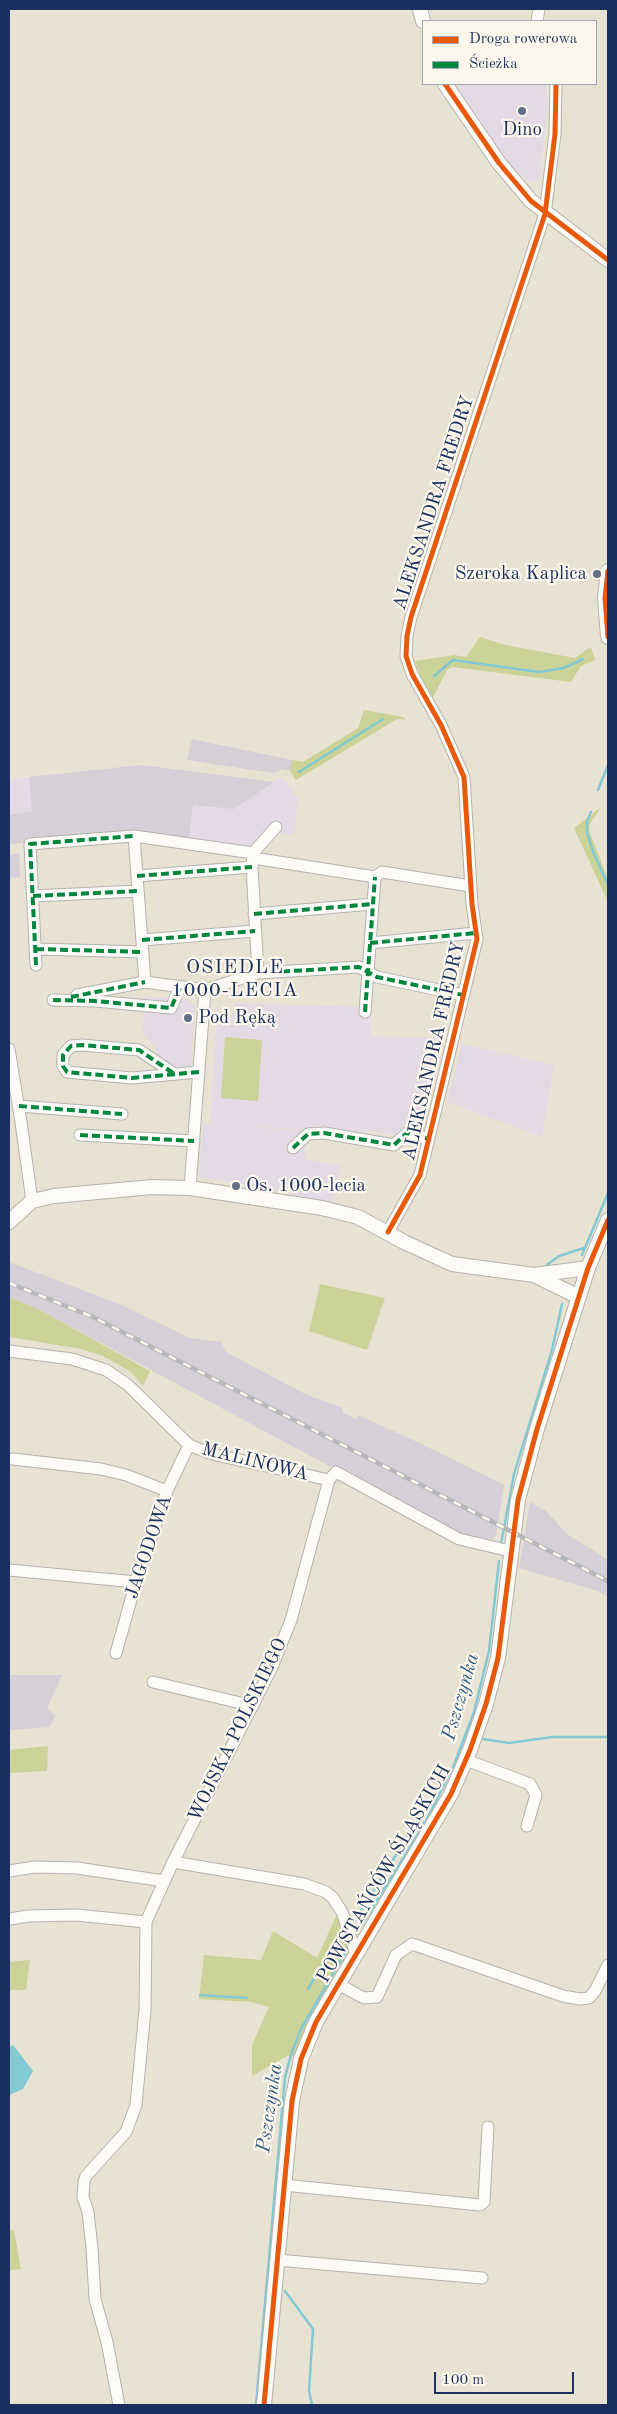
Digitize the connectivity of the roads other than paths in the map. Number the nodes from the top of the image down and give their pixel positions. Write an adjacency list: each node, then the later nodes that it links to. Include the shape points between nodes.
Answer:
1 (447, 85): 3 (street, via 499,163)
2 (556, 85): 3 (street, ALEKSANDRA FREDRY, via 555,134)
3 (545, 214): 4 (street); 12 (street, ALEKSANDRA FREDRY, via 407,636 406,656 412,674 464,777)
4 (608, 260)
5 (608, 570): 6 (street, via 605,598)
6 (608, 637)
7 (276, 827): 9 (street)
8 (134, 836): 9 (street); 10 (street); 14 (street, via 30,844)
9 (253, 860): 10 (street); 11 (street); 16 (street)
10 (137, 876): 13 (street)
11 (375, 877): 12 (street, via 382,872); 15 (street)
12 (470, 886): 18 (street, ALEKSANDRA FREDRY)
13 (138, 891): 14 (street); 20 (street)
14 (33, 896): 21 (street)
15 (373, 904): 16 (street); 19 (street)
16 (254, 914): 17 (street)
17 (255, 931): 20 (street); 24 (street)
18 (476, 933): 19 (street); 28 (street, ALEKSANDRA FREDRY)
19 (370, 943): 23 (street)
20 (142, 946): 21 (street); 25 (street)
21 (36, 948): 22 (street)
22 (36, 965)
23 (367, 972): 24 (street, via 359,967); 28 (street, via 377,977); 29 (street)
24 (258, 973): 27 (street)
25 (145, 982): 26 (street); 26 (street, via 54,1000 171,1008)
26 (180, 986): 27 (street)
27 (205, 990): 31 (street)
28 (463, 995): 36 (street, ALEKSANDRA FREDRY)
29 (365, 1012)
30 (9, 1049): 33 (street)
31 (199, 1072): 32 (street); 37 (street)
32 (173, 1073): 32 (street, via 132,1078 67,1072 63,1066 63,1055 71,1046 82,1045 139,1050)
33 (19, 1106): 34 (street); 40 (street)
34 (122, 1114)
35 (80, 1135): 37 (street)
36 (430, 1139): 38 (street, via 406,1133 394,1144 308,1134); 43 (street, ALEKSANDRA FREDRY, via 420,1175)
37 (194, 1141): 39 (street)
38 (293, 1148)
39 (190, 1188): 40 (street, via 152,1187 54,1196); 43 (street, via 322,1208 358,1217)
40 (32, 1202): 42 (street)
41 (608, 1220): 44 (street, POWSTAŃCÓW ŚLĄSKICH)
42 (9, 1222)
43 (388, 1232): 45 (street, via 452,1264)
44 (588, 1268): 45 (street); 46 (street, POWSTAŃCÓW ŚLĄSKICH)
45 (534, 1275): 46 (street)
46 (579, 1297): 52 (street, POWSTAŃCÓW ŚLĄSKICH, via 537,1429 518,1500)
47 (9, 1351): 48 (street, MALINOWA, via 83,1361 112,1373)
48 (189, 1445): 50 (street, MALINOWA, via 212,1454); 51 (street, JAGODOWA)
49 (13, 1459): 51 (street, via 100,1469)
50 (329, 1480): 52 (street, MALINOWA, via 336,1472 459,1539); 57 (street, WOJSKA POLSKIEGO, via 291,1620)
51 (168, 1490): 54 (street, JAGODOWA)
52 (510, 1551): 58 (street, POWSTAŃCÓW ŚLĄSKICH, via 498,1658)
53 (9, 1570): 54 (street)
54 (136, 1582): 55 (street, JAGODOWA)
55 (116, 1652)
56 (153, 1682): 57 (street)
57 (253, 1706): 60 (street, WOJSKA POLSKIEGO)
58 (466, 1760): 59 (street, POWSTAŃCÓW ŚLĄSKICH, via 530,1784 536,1794); 65 (street, POWSTAŃCÓW ŚLĄSKICH, via 451,1794)
59 (527, 1826)
60 (172, 1862): 62 (street, WOJSKA POLSKIEGO); 65 (street, via 304,1884 326,1892 342,1912)
61 (9, 1871): 62 (street, via 35,1867 77,1868)
62 (164, 1881): 64 (street, WOJSKA POLSKIEGO)
63 (10, 1919): 64 (street, via 76,1915)
64 (146, 1922): 72 (street, WOJSKA POLSKIEGO, via 145,2010 136,2105 126,2132 86,2176 83,2197 88,2212 96,2299 108,2342)
65 (356, 1954): 67 (street, POWSTAŃCÓW ŚLĄSKICH)
66 (608, 1965): 67 (street, via 595,1991 589,1998 580,1999 562,1996 412,1944 396,1955 377,1997 364,1998)
67 (338, 1984): 69 (street, POWSTAŃCÓW ŚLĄSKICH, via 316,2022 298,2072)
68 (488, 2127): 69 (street, via 484,2202 480,2204)
69 (284, 2185): 70 (street, POWSTAŃCÓW ŚLĄSKICH)
70 (277, 2260): 71 (street); 73 (street, POWSTAŃCÓW ŚLĄSKICH)
71 (482, 2278)
72 (119, 2405)
73 (264, 2405)

